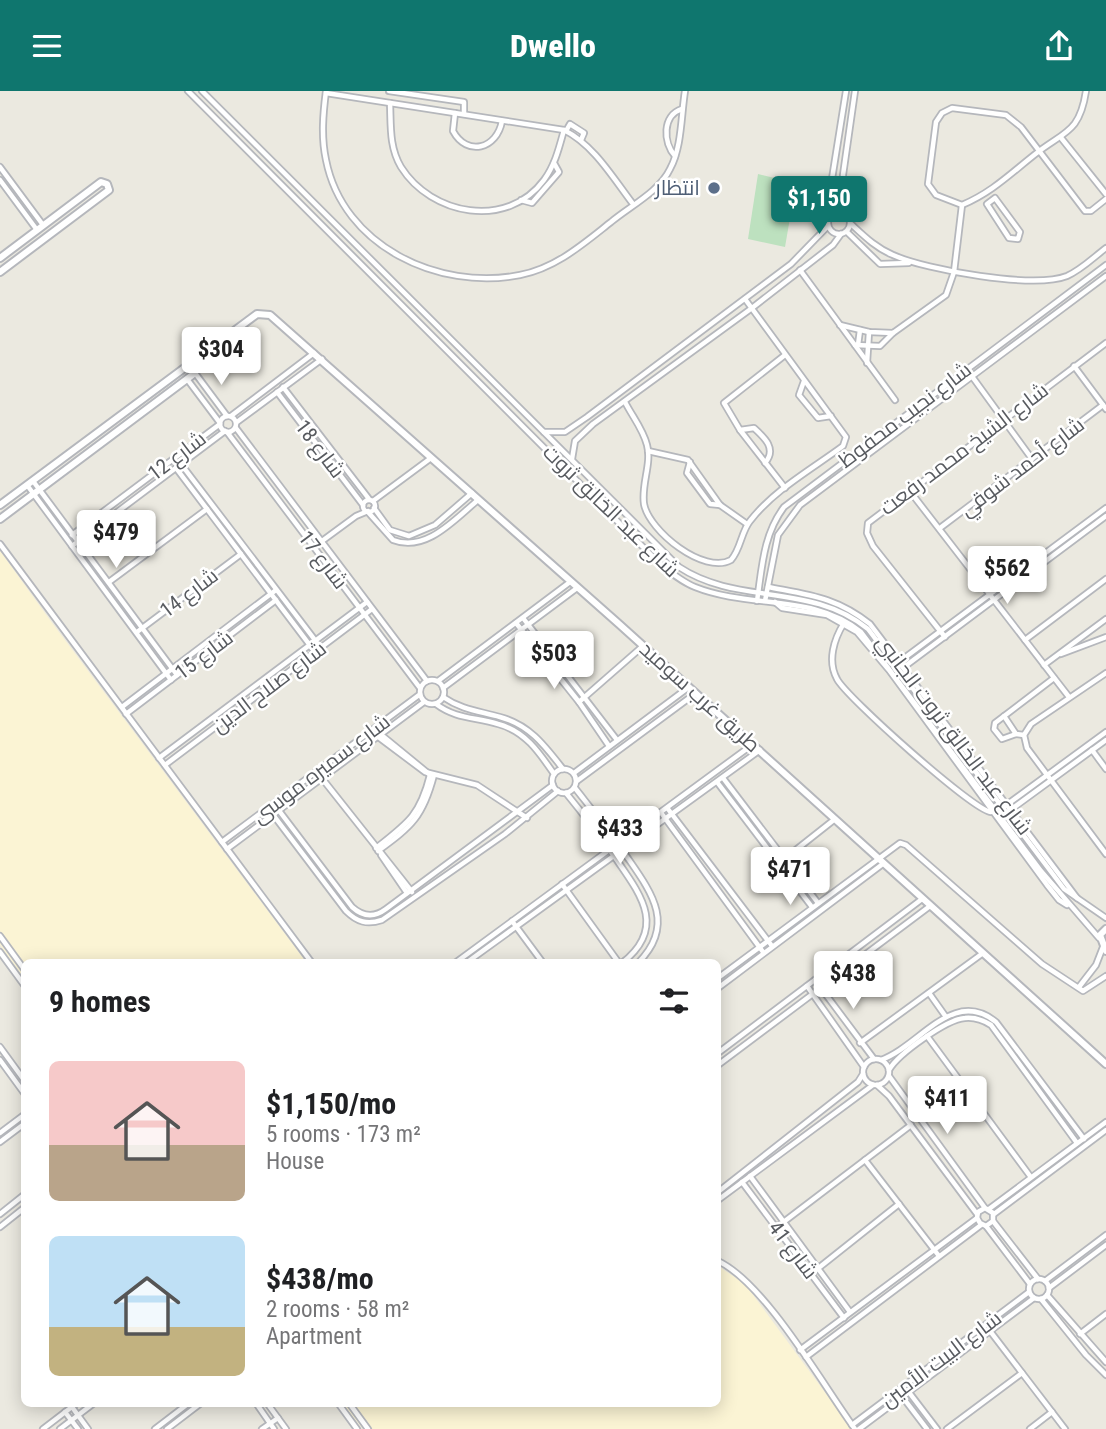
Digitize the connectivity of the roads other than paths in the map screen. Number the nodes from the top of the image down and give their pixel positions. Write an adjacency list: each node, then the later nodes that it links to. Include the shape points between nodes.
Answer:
1 (188, 91): 64 (street, شارع عبد الخالق ثروت)
2 (202, 91): 61 (street, شارع عبد الخالق ثروت)
3 (366, 91): 10 (street)
4 (389, 91): 14 (street, via 464,101)
5 (685, 91): 12 (street)
6 (846, 91): 31 (street, via 831,185)
7 (855, 91): 30 (street, via 842,175)
8 (1086, 91): 17 (street, via 1083,108)
9 (326, 92): 10 (street); 28 (street, via 322,127 326,161 347,210 381,245 432,271 488,278 544,268)
10 (359, 98): 11 (street)
11 (390, 103): 13 (street); 26 (street, via 396,155 425,193 456,209 474,212)
12 (682, 109): 19 (street); 19 (street, via 669,118 666,143)
13 (455, 113): 14 (street); 15 (street, via 453,131 472,148 495,140)
14 (464, 114): 15 (street)
15 (502, 121): 16 (street)
16 (565, 130): 20 (street); 28 (street, via 581,140)
17 (1062, 139): 18 (street); 24 (street)
18 (1039, 152): 23 (street); 25 (street, via 1085,211); 29 (street, via 1006,115 952,108 942,113 936,122 928,184 936,195)
19 (675, 156): 28 (street, via 661,183)
20 (554, 163): 26 (street, via 543,181); 26 (street, via 559,172 537,199 530,203)
21 (0, 167): 33 (street)
22 (0, 180): 35 (street)
23 (987, 194): 27 (street); 29 (street)
24 (1106, 194)
25 (1106, 199)
26 (520, 200)
27 (991, 200): 27 (street, via 987,203 1009,238 1018,239 1020,232 995,198)
28 (633, 204)
29 (962, 205): 45 (street)
30 (846, 214): 31 (street); 32 (street)
31 (831, 215): 34 (street)
32 (850, 224): 36 (street); 37 (street)
33 (43, 225): 35 (street); 44 (street, via 101,181 107,184 108,190)
34 (828, 226): 36 (street, via 833,233); 47 (street, via 808,250)
35 (37, 230): 40 (street)
36 (844, 233): 38 (street); 43 (street)
37 (866, 239): 38 (street); 41 (street)
38 (862, 244): 41 (street, via 880,264)
39 (1106, 248): 45 (street, via 1076,271 1044,281)
40 (0, 258)
41 (913, 263): 45 (street)
42 (1106, 265): 65 (street, شارع نجيب محفوظ)
43 (800, 270): 48 (street); 49 (street)
44 (0, 271)
45 (954, 272): 53 (street, via 946,295)
46 (1106, 276): 67 (street, شارع نجيب محفوظ)
47 (745, 299): 48 (street); 52 (street)
48 (752, 309): 54 (street); 59 (street)
49 (840, 325): 50 (street); 56 (street)
50 (860, 330): 51 (street); 56 (street)
51 (869, 332): 53 (street); 57 (street)
52 (698, 333): 54 (street); 77 (street)
53 (893, 333): 57 (street, via 883,344)
54 (703, 342): 73 (street)
55 (1106, 343): 63 (street, شارع الشيخ محمد رفعت)
56 (856, 345): 57 (street); 62 (street)
57 (869, 347): 62 (street)
58 (315, 353): 60 (street, طريق غرب سوميد); 75 (street); 93 (street, طريق غرب سوميد, via 283,324 261,313)
59 (785, 355): 69 (street); 82 (street, via 725,401)
60 (321, 359): 70 (street); 86 (street, طريق غرب سوميد)
61 (470, 359): 64 (street); 83 (street, شارع عبد الخالق ثروت)
62 (867, 363): 72 (street)
63 (1074, 366): 74 (street); 78 (street, شارع الشيخ محمد رفعت)
64 (462, 367): 131 (street, شارع عبد الخالق ثروت, via 659,563 694,587)
65 (966, 369): 67 (street); 125 (street, شارع نجيب محفوظ, via 784,507 769,531)
66 (195, 373): 68 (street); 75 (street)
67 (972, 376): 78 (street); 124 (street, شارع نجيب محفوظ, via 791,514 774,547)
68 (187, 379): 79 (street); 96 (street)
69 (804, 381): 76 (street); 76 (street, via 799,395 814,415)
70 (283, 387): 71 (street); 98 (street, شارع 18)
71 (277, 392): 81 (street); 102 (street, شارع 18)
72 (895, 400)
73 (625, 402): 80 (street); 85 (street)
74 (1105, 407): 88 (street, شارع أحمد شوقي)
75 (229, 416): 79 (street, شارع 12); 81 (street, شارع 17)
76 (832, 416): 94 (street, via 846,434 843,446)
77 (586, 417): 80 (street); 83 (street, via 565,432)
78 (1003, 419): 88 (street); 95 (street, شارع الشيخ محمد رفعت)
79 (220, 423): 84 (street, شارع 17); 112 (street, شارع 12)
80 (593, 424): 87 (street, via 576,441)
81 (236, 425): 84 (street, شارع 12); 115 (street, شارع 17)
82 (740, 430): 90 (street); 90 (street, via 754,428 771,447)
83 (543, 431): 87 (street, شارع عبد الخالق ثروت)
84 (226, 432): 91 (street, شارع 12); 135 (street, شارع 17)
85 (648, 451): 89 (street, via 683,456); 110 (street, via 645,509 679,547 695,558 726,563 736,555)
86 (431, 458): 97 (street, طريق غرب سوميد); 98 (street)
87 (572, 459): 125 (street, شارع عبد الخالق ثروت, via 679,567 702,580)
88 (1032, 459): 111 (street, شارع أحمد شوقي)
89 (690, 462): 101 (street); 101 (street, via 686,470 703,495 710,504)
90 (765, 463): 94 (street)
91 (181, 464): 92 (street, شارع 12); 123 (street)
92 (176, 468): 105 (street); 114 (street, شارع 12)
93 (30, 483): 96 (street); 100 (street)
94 (785, 488): 110 (street)
95 (909, 489): 111 (street); 146 (street, شارع الشيخ محمد رفعت, via 870,519 867,533)
96 (36, 492): 109 (street); 112 (street); 113 (street)
97 (472, 493): 99 (street, طريق غرب سوميد); 103 (street, via 435,525 409,536 390,530)
98 (371, 500): 102 (street); 103 (street)
99 (478, 500): 106 (street, via 418,543 393,540); 121 (street, طريق غرب سوميد)
100 (0, 505)
101 (720, 505): 110 (street)
102 (363, 506): 106 (street, شارع 18); 107 (street)
103 (374, 508): 106 (street)
104 (1106, 508): 127 (street)
105 (206, 509): 118 (street); 120 (street)
106 (368, 512): 107 (street)
107 (356, 516): 115 (street)
108 (1106, 516): 130 (street)
109 (0, 519)
110 (747, 524)
111 (940, 528): 127 (street)
112 (73, 534): 113 (street, شارع 12); 114 (street)
113 (67, 539): 117 (street)
114 (78, 541): 117 (street, شارع 12); 120 (street)
115 (321, 541): 134 (street, شارع 17)
116 (0, 544): 181 (street)
117 (72, 546): 145 (street)
118 (241, 554): 126 (street); 143 (street, شارع 14)
119 (1106, 579): 149 (street)
120 (109, 582): 143 (street)
121 (570, 582): 122 (street, طريق غرب سوميد); 138 (street)
122 (577, 589): 142 (street); 152 (street, طريق غرب سوميد)
123 (276, 590): 126 (street, شارع 15); 128 (street)
124 (767, 590): 125 (street, شارع عبد الخالق ثروت); 132 (street, شارع نجيب محفوظ); 159 (street, شارع عبد الخالق ثروت, via 837,608 868,629)
125 (758, 592): 131 (street, شارع نجيب محفوظ)
126 (271, 594): 129 (street); 158 (street, شارع 15)
127 (990, 594): 130 (street); 146 (street)
128 (281, 596): 129 (street, شارع 15); 150 (street)
129 (275, 600): 151 (street); 163 (street, شارع 15)
130 (994, 600): 147 (street); 149 (street)
131 (757, 601): 132 (street, شارع عبد الخالق ثروت)
132 (765, 601): 133 (street, شارع عبد الخالق ثروت)
133 (775, 601): 141 (street, via 782,608 827,615); 159 (street, شارع عبد الخالق ثروت, via 818,608 848,621)
134 (367, 602): 135 (street, شارع صلاح الدين); 136 (street, شارع 17)
135 (359, 607): 137 (street, شارع 17); 150 (street, شارع صلاح الدين)
136 (373, 609): 137 (street, شارع صلاح الدين); 167 (street, شارع 17)
137 (365, 615): 153 (street, شارع صلاح الدين); 171 (street, شارع 17)
138 (523, 618): 140 (street); 142 (street)
139 (1106, 619): 155 (street)
140 (516, 623): 144 (street); 168 (street)
141 (844, 623): 159 (street); 220 (street, via 837,633 832,668 845,690 967,798 984,811)
142 (528, 624): 144 (street); 157 (street)
143 (143, 627): 145 (street, شارع 14); 158 (street)
144 (521, 629): 161 (street); 172 (street)
145 (137, 632): 160 (street)
146 (941, 632): 147 (street, شارع الشيخ محمد رفعت); 159 (street)
147 (945, 637): 159 (street)
148 (1106, 637): 155 (street)
149 (1025, 640): 156 (street)
150 (315, 641): 151 (street, شارع صلاح الدين); 153 (street)
151 (309, 645): 154 (street); 164 (street, شارع صلاح الدين)
152 (643, 646): 170 (street, طريق غرب سوميد); 176 (street)
153 (321, 648): 154 (street, شارع صلاح الدين)
154 (315, 652): 169 (street, شارع صلاح الدين)
155 (1055, 657): 156 (street)
156 (1044, 665): 165 (street)
157 (562, 667): 161 (street); 176 (street)
158 (173, 669): 160 (street, شارع 15); 163 (street)
159 (896, 669): 220 (street, شارع عبد الخالق ثروت); 220 (street)
160 (166, 673): 166 (street); 181 (street, شارع 15)
161 (556, 673): 179 (street)
162 (1106, 673): 177 (street)
163 (177, 675): 166 (street, شارع 15)
164 (268, 676): 169 (street); 195 (street, شارع صلاح الدين)
165 (1055, 678): 177 (street); 183 (street)
166 (171, 680): 182 (street, شارع 15)
167 (427, 681): 168 (street); 171 (street)
168 (438, 681): 172 (street)
169 (274, 683): 196 (street, شارع صلاح الدين)
170 (689, 687): 173 (street, طريق غرب سوميد); 189 (street)
171 (420, 688): 174 (street)
172 (443, 688): 175 (street)
173 (695, 693): 191 (street, طريق غرب سوميد); 207 (street)
174 (419, 695): 178 (street); 184 (street, شارع سميره موسى)
175 (443, 697): 180 (street); 197 (street, via 471,712 521,725 540,739)
176 (586, 697): 179 (street); 189 (street)
177 (1069, 697): 187 (street, via 1031,724)
178 (424, 702): 180 (street); 188 (street, شارع سميره موسى)
179 (579, 702): 192 (street)
180 (436, 704): 201 (street, via 461,718 517,732)
181 (122, 707): 182 (street)
182 (126, 713): 195 (street)
183 (1004, 716): 186 (street); 186 (street, via 994,729 1004,740)
184 (372, 731): 188 (street); 199 (street, شارع سميره موسى)
185 (1106, 732): 193 (street)
186 (1016, 734): 187 (street)
187 (1024, 735): 203 (street, via 1027,748)
188 (379, 736): 202 (street); 204 (street, شارع سميره موسى)
189 (617, 740): 192 (street)
190 (1106, 740): 193 (street)
191 (753, 744): 194 (street, طريق غرب سوميد); 216 (street)
192 (609, 746): 200 (street)
193 (1090, 747): 198 (street); 203 (street); 206 (street)
194 (760, 750): 205 (street); 225 (street, طريق غرب سوميد)
195 (159, 758): 196 (street)
196 (165, 765): 229 (street)
197 (563, 769): 200 (street); 201 (street)
198 (1106, 769)
199 (317, 772): 204 (street); 213 (street, شارع سميره موسى)
200 (574, 773): 207 (street)
201 (554, 774): 209 (street)
202 (432, 775): 218 (street, via 477,785); 233 (street, via 414,817)
203 (1047, 775): 206 (street); 220 (street)
204 (322, 778): 217 (street, شارع سميره موسى); 233 (street)
205 (723, 778): 208 (street); 214 (street)
206 (1051, 780): 220 (street); 234 (street)
207 (577, 781): 210 (street)
208 (717, 782): 219 (street); 222 (street)
209 (553, 785): 211 (street); 218 (street)
210 (575, 788): 212 (street); 230 (street)
211 (558, 792): 212 (street); 224 (street)
212 (566, 793): 232 (street)
213 (274, 804): 215 (street, شارع سميره موسى); 217 (street)
214 (746, 807): 219 (street); 227 (street)
215 (268, 808): 223 (street); 229 (street, شارع سميره موسى)
216 (668, 809): 221 (street); 222 (street)
217 (278, 810): 223 (street, شارع سميره موسى); 245 (street, via 357,912 380,913)
218 (517, 811): 224 (street); 245 (street)
219 (740, 811): 228 (street)
220 (1001, 813): 253 (street, شارع عبد الخالق ثروت, via 1079,902); 261 (street, شارع عبد الخالق ثروت, via 1019,844)
221 (662, 814): 226 (street); 230 (street)
222 (673, 814): 226 (street); 258 (street)
223 (272, 815): 231 (street, شارع سميره موسى); 246 (street, via 353,918 382,921)
224 (527, 818): 246 (street)
225 (835, 818): 236 (street); 237 (street, طريق غرب سوميد)
226 (666, 820): 230 (street); 259 (street)
227 (759, 824): 228 (street); 236 (street)
228 (753, 829): 238 (street)
229 (222, 842): 231 (street)
230 (620, 846): 232 (street); 235 (street); 240 (street)
231 (227, 849): 266 (street)
232 (610, 850): 235 (street); 242 (street)
233 (378, 851): 245 (street)
234 (1106, 854)
235 (613, 855): 243 (street); 244 (street)
236 (785, 858): 238 (street); 239 (street)
237 (882, 860): 247 (street, طريق غرب سوميد); 249 (street); 260 (street); 280 (street, via 896,844 906,845 1042,964)
238 (778, 864): 241 (street)
239 (798, 876): 241 (street); 249 (street)
240 (644, 881): 243 (street); 248 (street)
241 (792, 881): 252 (street)
242 (562, 884): 244 (street); 254 (street)
243 (635, 887): 250 (street)
244 (566, 890): 255 (street); 270 (street)
245 (409, 892): 246 (street)
246 (413, 898)
247 (922, 899): 251 (street, طريق غرب سوميد); 276 (street)
248 (655, 902): 250 (street); 272 (street, via 656,934)
249 (818, 903): 252 (street)
250 (645, 906): 271 (street, via 641,943)
251 (930, 906): 264 (street, طريق غرب سوميد); 281 (street)
252 (812, 907): 258 (street)
253 (1106, 919)
254 (512, 921): 255 (street); 265 (street)
255 (516, 926): 268 (street); 269 (street)
256 (1106, 929): 261 (street, via 1100,935)
257 (0, 936): 273 (street)
258 (767, 940): 259 (street); 260 (street)
259 (759, 946): 263 (street); 274 (street)
260 (772, 946): 263 (street)
261 (1103, 946): 280 (street, via 1093,971)
262 (0, 952): 277 (street)
263 (763, 952): 278 (street)
264 (983, 953): 282 (street); 293 (street, طريق غرب سوميد)
265 (463, 957): 267 (street)
266 (309, 959)
267 (460, 959)
268 (471, 959)
269 (540, 959)
270 (617, 959)
271 (624, 959)
272 (640, 959)
273 (21, 965)
274 (721, 976)
275 (1106, 976): 280 (street, via 1087,990)
276 (815, 980): 279 (street); 281 (street)
277 (21, 981)
278 (721, 986)
279 (807, 986): 283 (street); 288 (street)
280 (1079, 988)
281 (821, 989): 283 (street); 286 (street)
282 (929, 993): 284 (street); 286 (street)
283 (814, 994): 292 (street); 294 (street)
284 (946, 1017): 285 (street); 299 (street, via 966,1010 988,1015)
285 (926, 1035): 291 (street); 296 (street, via 896,1060); 300 (street, via 958,1019 984,1021); 314 (street)
286 (860, 1043): 289 (street)
287 (0, 1048): 298 (street)
288 (721, 1051)
289 (874, 1059): 291 (street); 294 (street)
290 (0, 1060): 295 (street)
291 (881, 1060): 296 (street)
292 (721, 1063)
293 (1106, 1064)
294 (864, 1067): 297 (street)
295 (2, 1069): 302 (street)
296 (889, 1073): 301 (street); 320 (street)
297 (863, 1074): 301 (street); 313 (street)
298 (21, 1076)
299 (1042, 1079): 300 (street); 309 (street)
300 (1035, 1084): 309 (street)
301 (875, 1085): 305 (street, via 889,1095); 315 (street)
302 (21, 1090)
303 (21, 1117): 308 (street)
304 (1106, 1122): 309 (street)
305 (911, 1125): 312 (street); 324 (street)
306 (21, 1126): 310 (street)
307 (1106, 1130): 311 (street)
308 (0, 1133)
309 (1081, 1141): 311 (street); 314 (street)
310 (0, 1142)
311 (1085, 1146): 323 (street)
312 (865, 1160): 319 (street); 326 (street)
313 (740, 1173): 315 (street); 316 (street)
314 (1030, 1176): 320 (street)
315 (746, 1179): 318 (street); 326 (street, شارع 41); 329 (street, شارع 41)
316 (721, 1189)
317 (21, 1197): 322 (street)
318 (721, 1198)
319 (898, 1204): 332 (street); 335 (street)
320 (987, 1209): 323 (street); 324 (street)
321 (21, 1210): 328 (street)
322 (0, 1214)
323 (994, 1214): 325 (street)
324 (977, 1216): 327 (street); 332 (street)
325 (993, 1221): 327 (street); 337 (street)
326 (784, 1222): 329 (street); 335 (street, شارع 41)
327 (984, 1225): 333 (street); 339 (street)
328 (0, 1227)
329 (777, 1227): 336 (street, شارع 41)
330 (1106, 1235): 338 (street)
331 (1106, 1245): 340 (street)
332 (933, 1249): 333 (street); 346 (street)
333 (939, 1256): 347 (street)
334 (721, 1263): 350 (street, via 747,1281)
335 (818, 1268): 336 (street); 346 (street, شارع 41)
336 (811, 1274): 346 (street, شارع 41)
337 (1038, 1279): 338 (street); 339 (street)
338 (1045, 1280): 340 (street)
339 (1030, 1284): 341 (street)
340 (1049, 1288): 342 (street)
341 (1029, 1292): 343 (street); 355 (street, شارع البيت الأمين)
342 (1047, 1295): 344 (street); 349 (street)
343 (1034, 1298): 344 (street); 348 (street, شارع البيت الأمين)
344 (1041, 1299): 354 (street)
345 (1106, 1314): 349 (street)
346 (847, 1315): 347 (street); 350 (street)
347 (852, 1321): 351 (street)
348 (990, 1331): 353 (street); 357 (street, شارع البيت الأمين)
349 (1080, 1334): 352 (street)
350 (800, 1350): 351 (street)
351 (806, 1357): 375 (street)
352 (1106, 1362)
353 (1022, 1373): 369 (street); 388 (street)
354 (1106, 1375)
355 (904, 1386): 356 (street, شارع البيت الأمين); 357 (street)
356 (898, 1391): 358 (street); 375 (street, شارع البيت الأمين)
357 (908, 1391): 358 (street, شارع البيت الأمين); 387 (street)
358 (902, 1396): 375 (street, شارع البيت الأمين); 386 (street)
359 (71, 1407): 368 (street)
360 (75, 1407): 370 (street)
361 (89, 1407): 370 (street)
362 (184, 1407): 374 (street)
363 (196, 1407): 380 (street)
364 (259, 1407): 373 (street)
365 (270, 1407): 371 (street)
366 (341, 1407): 384 (street)
367 (352, 1407): 385 (street)
368 (65, 1412): 372 (street); 376 (street)
369 (1052, 1412): 389 (street); 390 (street)
370 (78, 1416): 372 (street); 379 (street)
371 (278, 1418): 373 (street); 383 (street)
372 (71, 1420): 377 (street); 378 (street)
373 (270, 1423): 381 (street); 382 (street)
374 (158, 1428)
375 (855, 1428)
376 (43, 1429)
377 (60, 1429)
378 (78, 1429)
379 (88, 1429)
380 (167, 1429)
381 (262, 1429)
382 (274, 1429)
383 (286, 1429)
384 (357, 1429)
385 (368, 1429)
386 (928, 1429)
387 (937, 1429)
388 (947, 1429)
389 (1030, 1429)
390 (1065, 1429)

